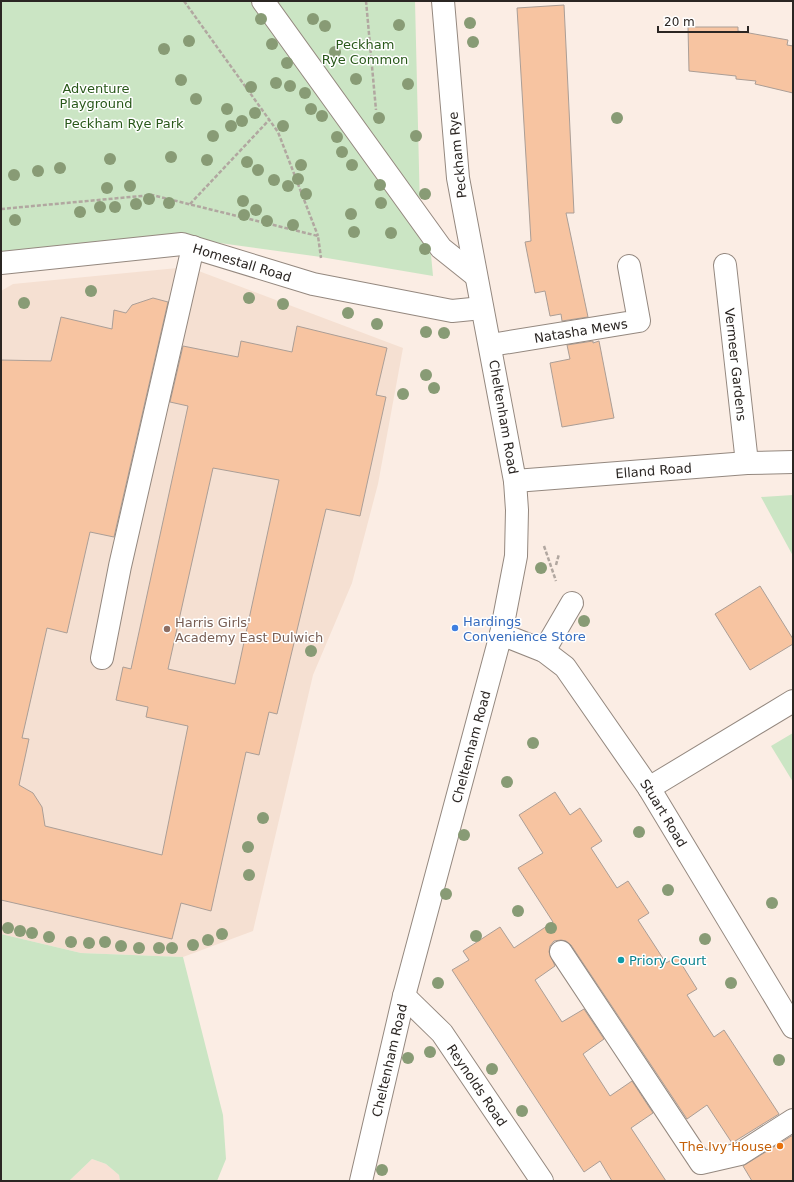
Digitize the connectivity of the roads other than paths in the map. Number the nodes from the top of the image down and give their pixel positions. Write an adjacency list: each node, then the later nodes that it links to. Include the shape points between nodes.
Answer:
1 (263, 1): 7 (street, via 440,248)
2 (443, 1): 7 (street, Peckham Rye, via 458,178)
3 (193, 247): 4 (street, Homestall Road, via 182,244); 8 (street, Homestall Road, via 313,284 452,311); 16 (street, via 120,566)
4 (1, 264)
5 (725, 265): 11 (street, Vermeer Gardens)
6 (629, 266): 9 (street, Natasha Mews, via 640,321)
7 (476, 276): 8 (street, Peckham Rye)
8 (482, 308): 9 (street, Cheltenham Road)
9 (491, 345): 12 (street, Cheltenham Road)
10 (793, 462): 11 (street, Elland Road)
11 (747, 463): 12 (street, Elland Road)
12 (515, 482): 14 (street, Cheltenham Road, via 518,510 516,556)
13 (572, 603): 15 (street)
14 (501, 634): 15 (street, Stuart Road); 20 (street, Cheltenham Road)
15 (544, 651): 18 (street, Stuart Road, via 565,667)
16 (102, 658)
17 (793, 700): 18 (street)
18 (649, 788): 21 (street, Stuart Road)
19 (561, 952): 22 (street, via 701,1163 740,1154)
20 (404, 996): 23 (street, Cheltenham Road); 24 (street, Reynolds Road, via 442,1033)
21 (793, 1027)
22 (793, 1120)
23 (361, 1181)
24 (542, 1181)

